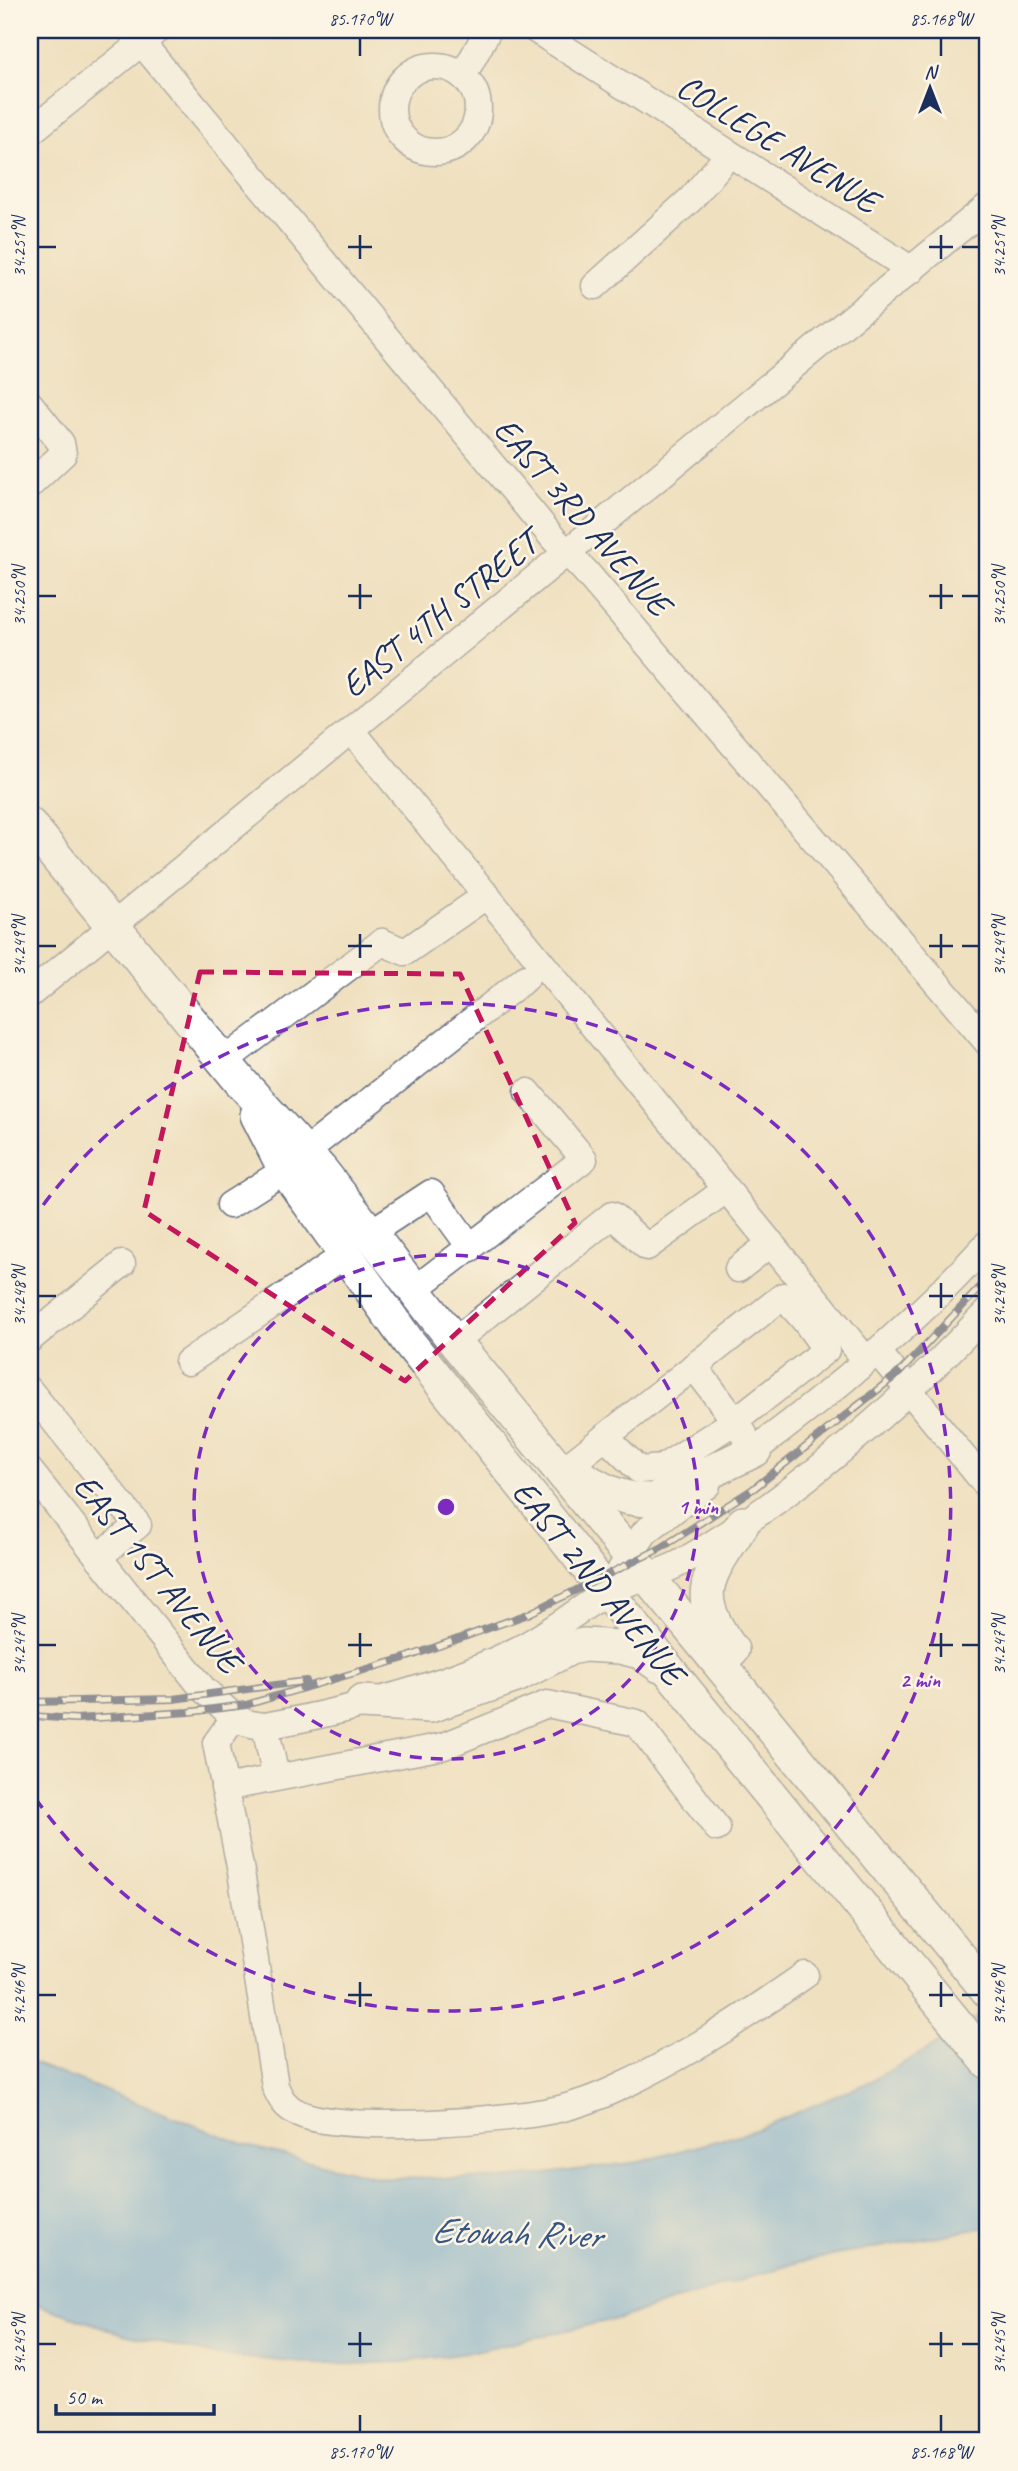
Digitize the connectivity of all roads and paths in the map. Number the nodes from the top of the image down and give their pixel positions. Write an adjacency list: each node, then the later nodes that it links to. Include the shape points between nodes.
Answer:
1 (488, 30): 4 (street)
2 (536, 30): 6 (street, COLLEGE AVENUE)
3 (143, 34): 5 (street); 12 (street, EAST 3RD AVENUE, via 383,336)
4 (463, 76)
5 (30, 132)
6 (729, 154): 8 (street, COLLEGE AVENUE); 9 (street, via 691,199)
7 (988, 206): 8 (street, EAST 4TH STREET)
8 (912, 270): 12 (street, EAST 4TH STREET)
9 (595, 286)
10 (30, 404): 11 (street, via 61,443 63,454)
11 (30, 485)
12 (568, 553): 13 (street, EAST 4TH STREET); 19 (street, EAST 3RD AVENUE)
13 (352, 731): 15 (street); 16 (street, EAST 4TH STREET)
14 (30, 825): 16 (main road, EAST 2ND AVENUE)
15 (487, 895): 20 (street, via 405,952 382,942); 23 (street)
16 (115, 925): 18 (street, EAST 4TH STREET); 20 (main road, EAST 2ND AVENUE)
17 (526, 978): 22 (street)
18 (30, 994)
19 (988, 1043)
20 (232, 1071): 22 (main road, EAST 2ND AVENUE)
21 (528, 1092): 28 (street, via 584,1159)
22 (295, 1161): 24 (street); 25 (main road, EAST 2ND AVENUE); 29 (main road, EAST 2ND AVENUE)
23 (727, 1189): 26 (street); 36 (street, via 647,1247 612,1215)
24 (230, 1205)
25 (370, 1233): 28 (street, via 431,1193); 32 (main road, EAST 2ND AVENUE)
26 (771, 1243): 31 (street); 34 (street)
27 (988, 1243): 37 (street, via 938,1298)
28 (471, 1248): 32 (street)
29 (345, 1255): 38 (street); 51 (main road, EAST 2ND AVENUE)
30 (122, 1264): 35 (street)
31 (738, 1269)
32 (414, 1290): 36 (main road, EAST 2ND AVENUE)
33 (988, 1311): 41 (street)
34 (814, 1314): 37 (street); 39 (street, via 783,1296); 42 (street, via 825,1350)
35 (30, 1339)
36 (455, 1341): 45 (main road, EAST 2ND AVENUE)
37 (872, 1355): 41 (street); 44 (street)
38 (188, 1362)
39 (694, 1366): 42 (street); 43 (street)
40 (30, 1391): 49 (street, via 138,1525)
41 (908, 1391): 47 (street); 48 (street, via 827,1464)
42 (735, 1421): 43 (street, via 662,1468 639,1470); 44 (street)
43 (605, 1437): 45 (street)
44 (755, 1450): 45 (main road, via 653,1500 614,1496); 50 (street, via 645,1532)
45 (558, 1462): 50 (main road, EAST 2ND AVENUE)
46 (30, 1471): 49 (street, EAST 1ST AVENUE)
47 (988, 1487)
48 (743, 1523): 50 (street, via 679,1564); 55 (main road, via 715,1565 707,1607 713,1625 766,1696)
49 (98, 1557): 54 (street, EAST 1ST AVENUE, via 204,1690)
50 (638, 1565): 51 (street); 55 (main road, EAST 2ND AVENUE)
51 (608, 1592): 52 (main road, EAST 2ND AVENUE); 53 (street, via 564,1624 509,1654 456,1675)
52 (677, 1680): 53 (main road, via 640,1652 584,1645 516,1676 430,1706); 62 (main road, EAST 2ND AVENUE)
53 (362, 1702): 56 (street)
54 (234, 1718): 56 (street); 58 (street, via 216,1743)
55 (770, 1725): 61 (main road, EAST 2ND AVENUE)
56 (265, 1726): 57 (street)
57 (276, 1777): 58 (street); 59 (street, via 444,1746 547,1704 637,1723)
58 (224, 1788): 60 (street, via 275,2086 282,2102 315,2119 360,2125 563,2108 612,2091 710,2041)
59 (717, 1828)
60 (805, 1975)
61 (988, 1991)
62 (988, 2062)

